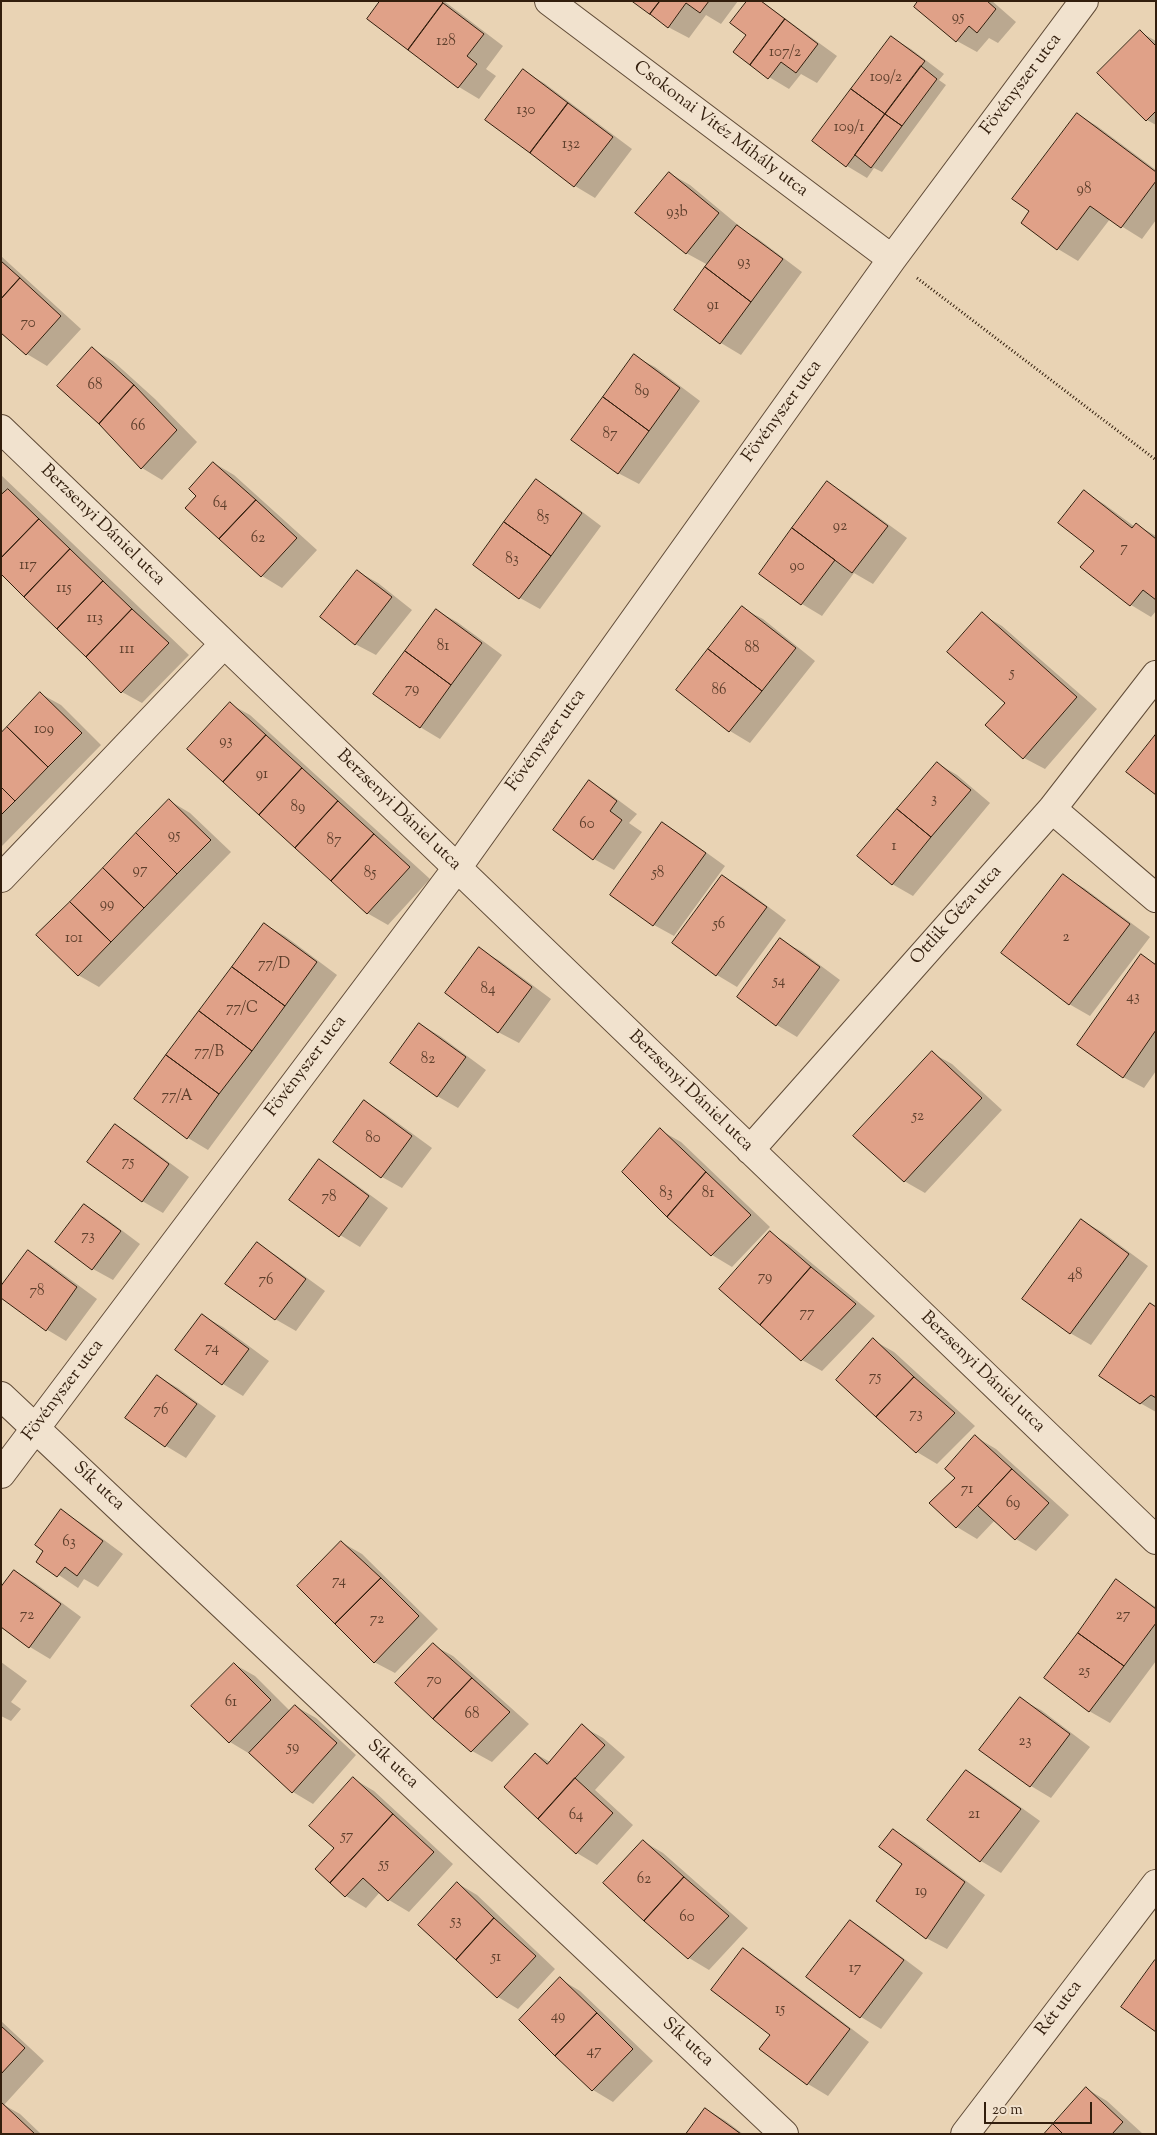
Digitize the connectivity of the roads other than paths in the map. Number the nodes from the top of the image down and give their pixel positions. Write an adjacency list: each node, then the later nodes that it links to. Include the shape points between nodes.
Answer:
1 (549, 1): 3 (street, Csokonai Vitéz Mihály utca)
2 (1084, 1): 3 (street, Fövényszer utca)
3 (892, 259): 8 (street, Fövényszer utca)
4 (1, 429): 5 (street, Berzsenyi Dániel utca)
5 (224, 644): 8 (street, Berzsenyi Dániel utca); 9 (street)
6 (1156, 675): 7 (street, Ottlik Géza utca)
7 (1052, 809): 10 (street); 11 (street, Ottlik Géza utca)
8 (457, 868): 11 (street, Berzsenyi Dániel utca); 13 (street, Fövényszer utca)
9 (1, 878)
10 (1156, 898)
11 (750, 1150): 15 (street, Berzsenyi Dániel utca)
12 (1, 1396): 13 (street, Sík utca)
13 (35, 1428): 14 (street, Fövényszer utca); 17 (street, Sík utca)
14 (1, 1474)
15 (1156, 1540)
16 (1156, 1884): 18 (street, Rét utca)
17 (784, 2134)
18 (965, 2134)

